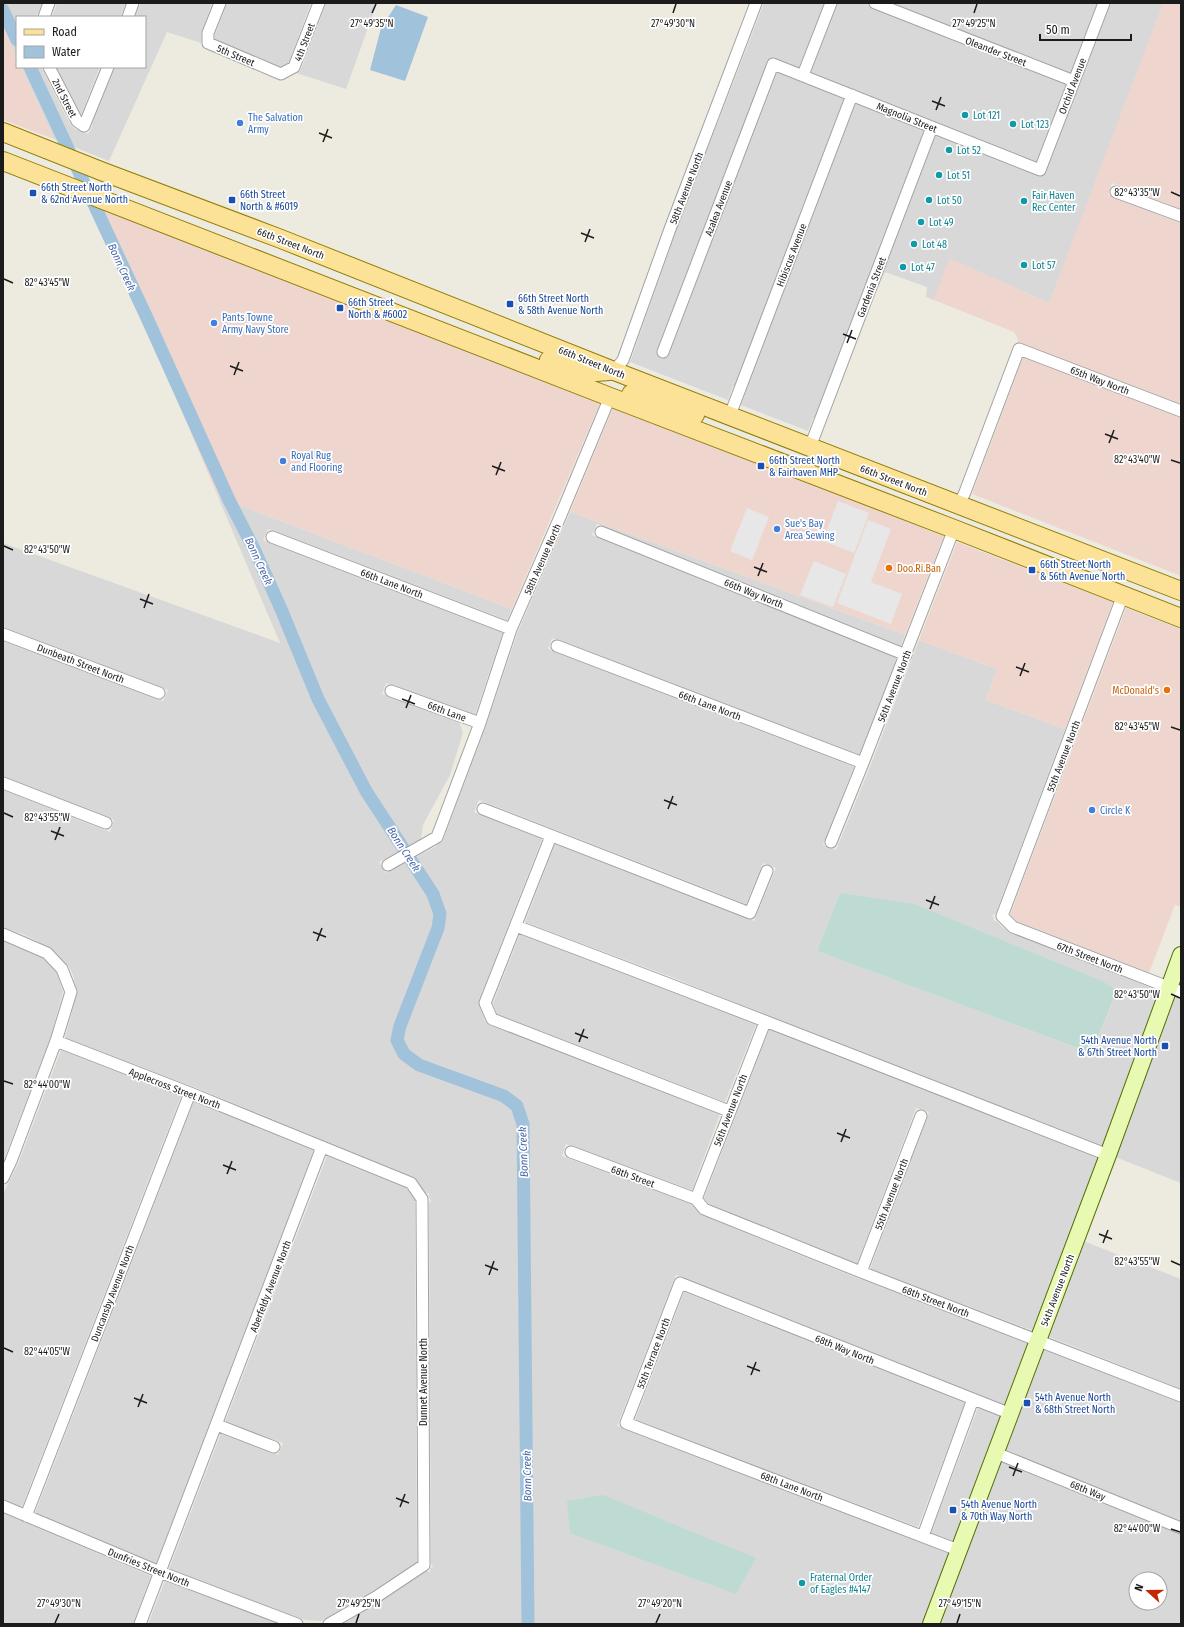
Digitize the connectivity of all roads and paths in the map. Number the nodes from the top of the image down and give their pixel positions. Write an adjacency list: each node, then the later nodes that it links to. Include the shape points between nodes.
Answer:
1 (50, 3): 9 (street)
2 (133, 3): 10 (street)
3 (220, 3): 14 (street, 5th Street, via 208,33 208,44)
4 (319, 3): 14 (street, 4th Street, via 294,67)
5 (756, 3): 26 (street, 58th Avenue North, via 670,228 623,360)
6 (831, 3): 15 (street)
7 (875, 3): 16 (street, Oleander Street)
8 (1104, 3): 16 (street, Orchid Avenue)
9 (44, 16)
10 (128, 16)
11 (773, 64): 15 (street, Magnolia Street); 25 (street, Azalea Avenue)
12 (50, 68): 13 (street, 2nd Street, via 77,121 84,126)
13 (108, 68)
14 (281, 74)
15 (803, 75): 17 (street, Magnolia Street)
16 (1074, 81): 21 (street, Orchid Avenue)
17 (852, 95): 18 (street, Magnolia Street); 29 (street, Hibiscus Avenue)
18 (932, 127): 21 (street, Magnolia Street); 30 (street, Gardenia Street)
19 (3, 132): 26 (main road, 66th Street North)
20 (3, 161): 24 (main road)
21 (1040, 170)
22 (1116, 192): 23 (street)
23 (1181, 216)
24 (450, 334): 26 (main road, via 470,330 584,373); 27 (main road)
25 (663, 352)
26 (614, 371): 29 (main road, 66th Street North)
27 (610, 397): 29 (main road, via 633,393 724,425); 31 (main road); 40 (street, 58th Avenue North)
28 (1181, 411): 32 (street, 65th Way North, via 1018,349)
29 (736, 418): 30 (main road, 66th Street North)
30 (810, 447): 32 (main road, 66th Street North)
31 (825, 479): 32 (main road, via 841,480 934,509); 33 (main road)
32 (959, 505): 36 (main road, 66th Street North)
33 (954, 529): 36 (main road, via 968,526 997,533 1055,555 1072,556); 38 (main road); 43 (street, 56th Avenue North)
34 (601, 532): 43 (street, 66th Way North)
35 (272, 537): 40 (street, 66th Lane North)
36 (1083, 553): 37 (main road, 66th Street North)
37 (1181, 591)
38 (1123, 595): 39 (main road); 55 (street, 55th Avenue North)
39 (1181, 618)
40 (511, 628): 46 (street, 58th Avenue North)
41 (3, 634): 45 (street, Dunbeath Street North)
42 (557, 646): 47 (street, 66th Lane North)
43 (906, 655): 47 (street, 56th Avenue North)
44 (391, 691): 46 (street, 66th Lane)
45 (159, 693)
46 (480, 723): 53 (street, 58th Avenue North, via 437,837)
47 (864, 764): 52 (street, 56th Avenue North)
48 (3, 783): 50 (street)
49 (483, 809): 51 (street)
50 (106, 823)
51 (551, 836): 54 (street, via 750,913); 56 (street)
52 (831, 842)
53 (393, 862)
54 (767, 871)
55 (1002, 916): 59 (street, 67th Street North, via 1013,927)
56 (516, 926): 60 (street, via 672,984); 63 (street, via 485,1003 492,1019)
57 (3, 934): 61 (street, via 47,953 66,977 70,992)
58 (1181, 955): 59 (main road, 54th Avenue North)
59 (1175, 990): 67 (main road, 54th Avenue North)
60 (764, 1022): 63 (street, 56th Avenue North); 67 (street)
61 (56, 1042): 62 (street, Applecross Street North); 68 (street)
62 (190, 1093): 65 (street, Applecross Street North); 82 (street, Duncansby Avenue North)
63 (729, 1111): 70 (street, 56th Avenue North)
64 (921, 1116): 71 (street, 55th Avenue North)
65 (322, 1147): 69 (street, Applecross Street North, via 411,1183); 78 (street, Aberfeldy Avenue North)
66 (570, 1152): 70 (street, 68th Street)
67 (1108, 1155): 73 (main road, 54th Avenue North)
68 (3, 1178)
69 (422, 1199): 89 (street, Dunnet Avenue North, via 424,1565)
70 (696, 1199): 71 (street, 68th Street North, via 704,1209)
71 (861, 1272): 73 (street, 68th Street North)
72 (680, 1283): 75 (street, 68th Way North); 77 (street, 55th Terrace North)
73 (1038, 1340): 74 (street, 68th Street North); 76 (main road, 54th Avenue North)
74 (1181, 1396)
75 (973, 1400): 76 (street, 68th Way North); 84 (street)
76 (1011, 1414): 80 (main road, 54th Avenue North)
77 (626, 1423): 84 (street, 68th Lane North)
78 (217, 1425): 79 (street); 86 (street, Aberfeldy Avenue North)
79 (274, 1447)
80 (996, 1453): 83 (street, 68th Way); 85 (main road, 54th Avenue North)
81 (3, 1506): 82 (street, Dunfries Street North)
82 (26, 1516): 86 (street, Dunfries Street North)
83 (1181, 1528)
84 (923, 1536): 85 (street, 68th Lane North)
85 (958, 1550): 90 (main road, 54th Avenue North)
86 (160, 1572): 87 (street, Aberfeldy Avenue North); 88 (street, Dunfries Street North)
87 (140, 1624)
88 (297, 1624)
89 (329, 1624)
90 (930, 1624)

